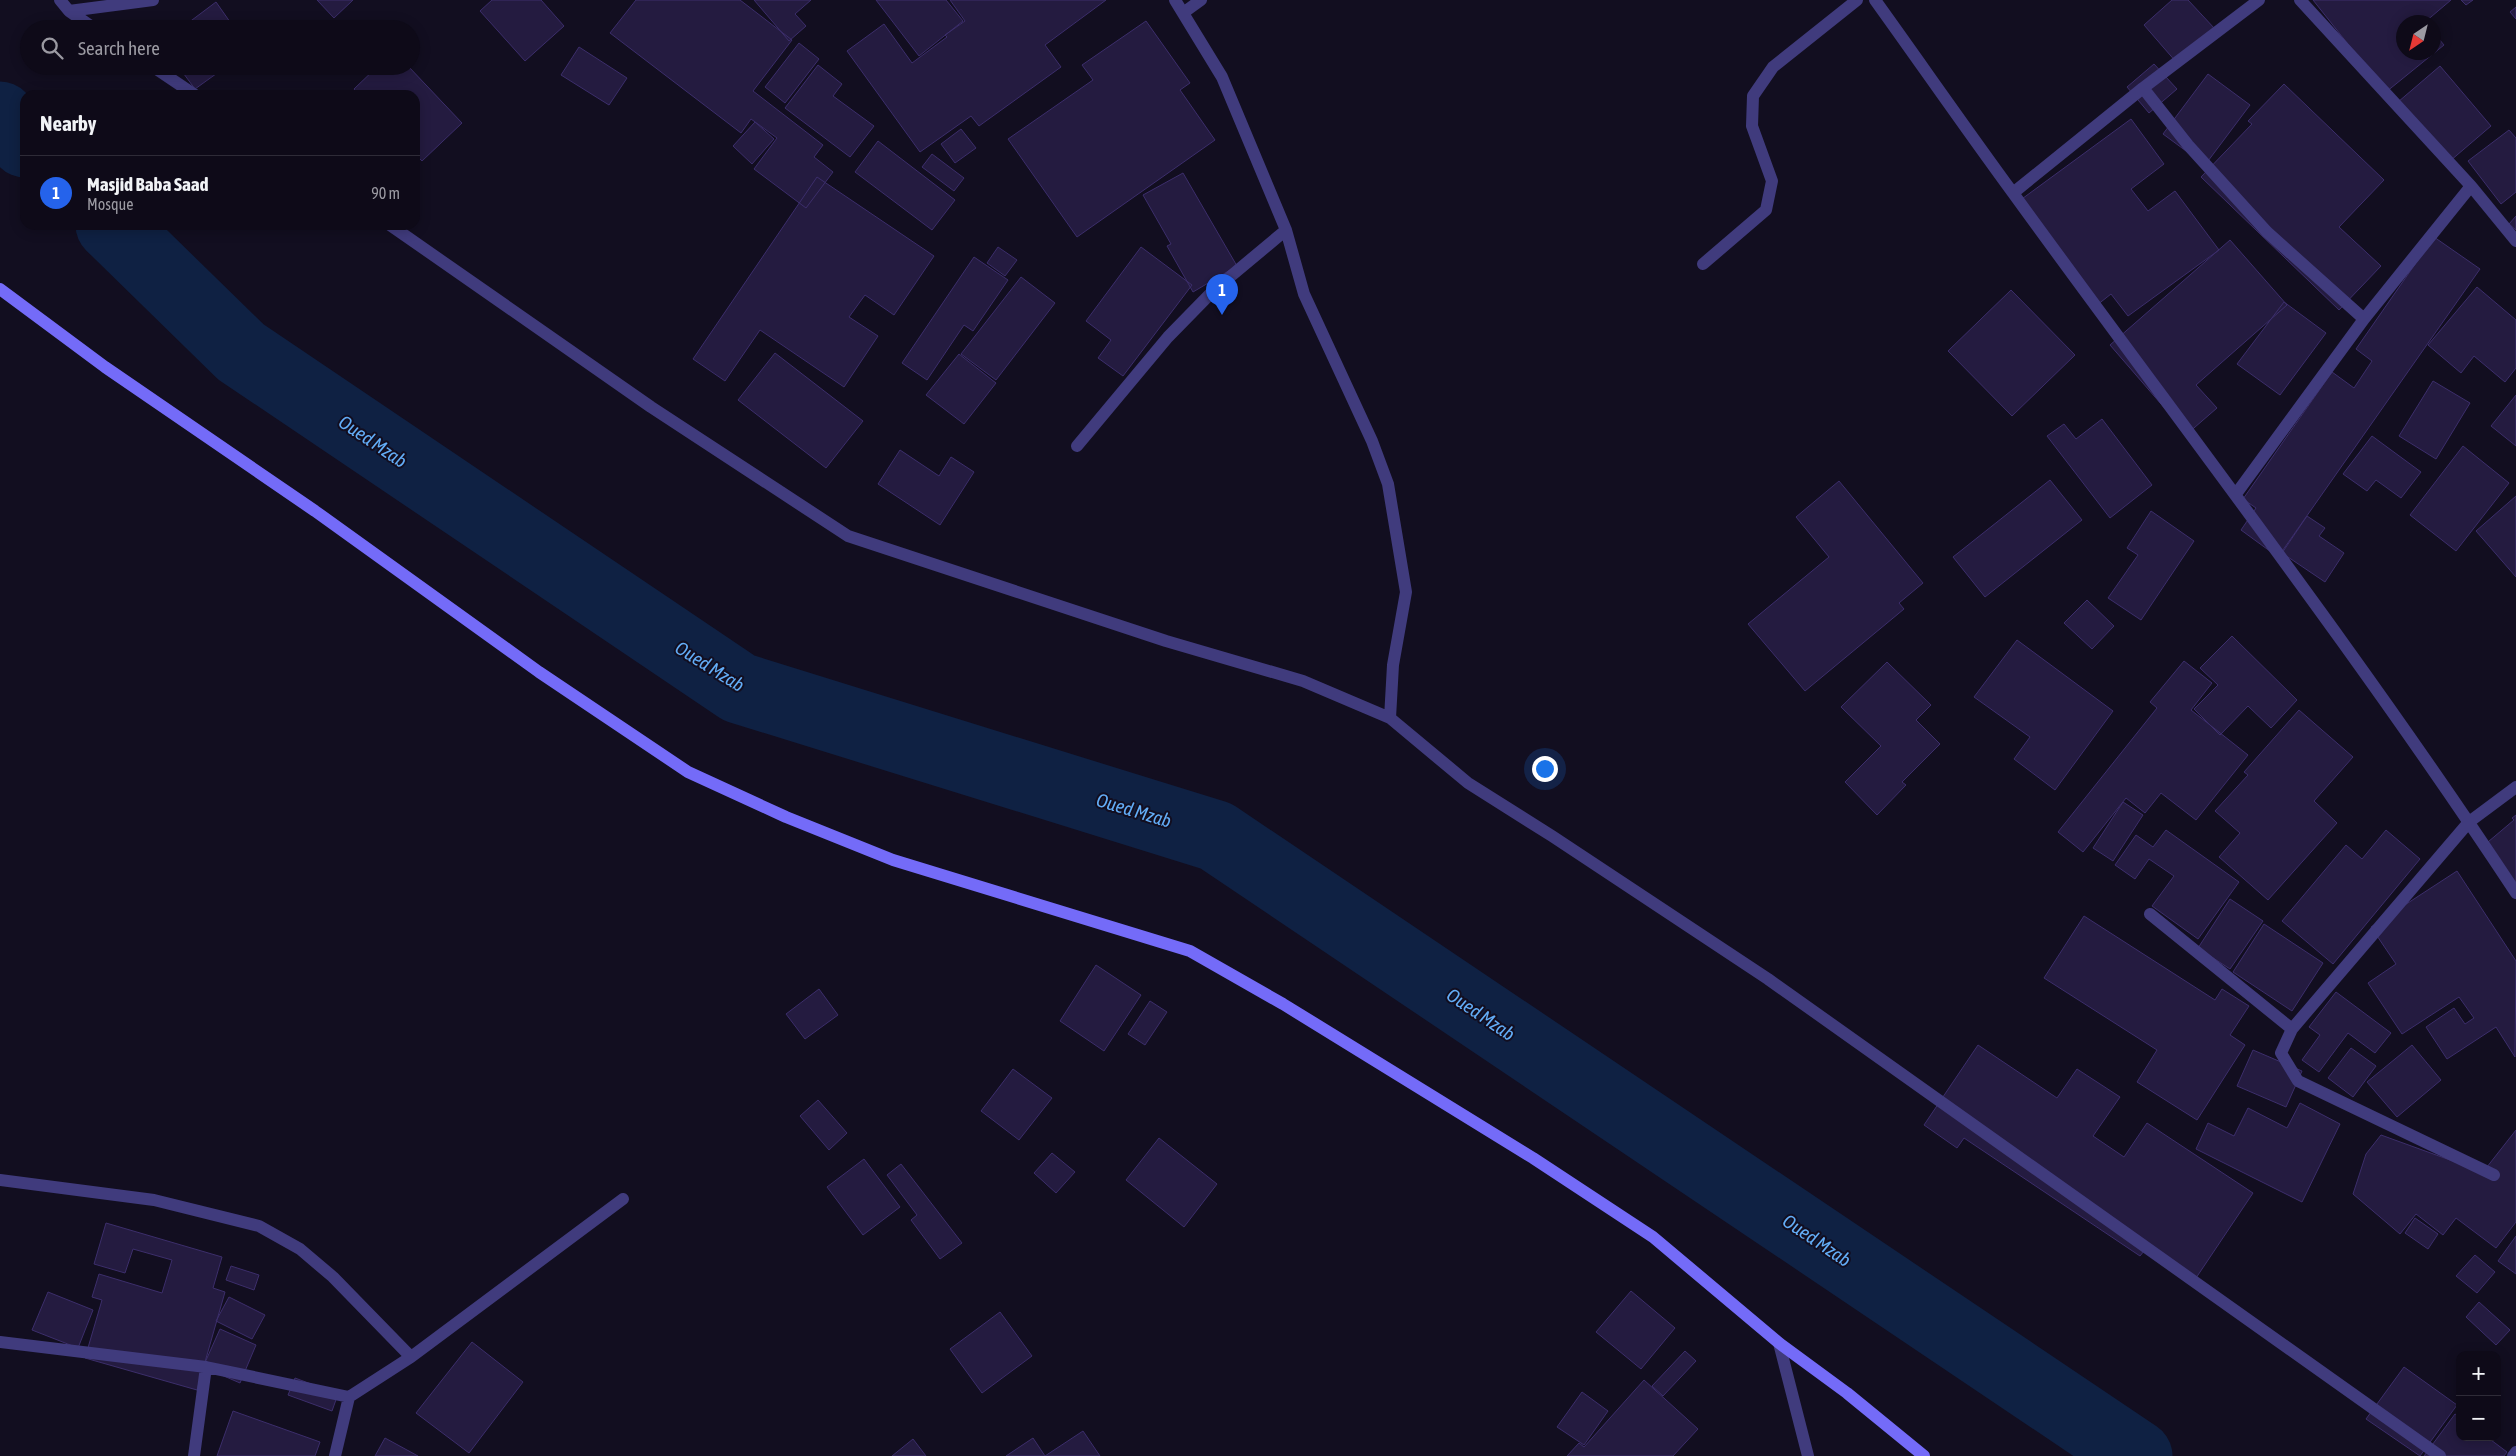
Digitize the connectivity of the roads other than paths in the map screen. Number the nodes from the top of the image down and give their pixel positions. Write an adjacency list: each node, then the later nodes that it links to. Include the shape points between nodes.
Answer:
1 (60, 0): 9 (street)
2 (153, 0): 9 (street)
3 (1174, 0): 10 (street)
4 (1200, 0): 10 (street)
5 (1857, 0): 20 (street, via 1773,67 1753,96 1752,126 1772,181 1766,210)
6 (1875, 0): 16 (street)
7 (2259, 0): 13 (street)
8 (2300, 0): 15 (street)
9 (69, 11): 11 (street)
10 (1183, 13): 18 (street, via 1222,78)
11 (82, 20)
12 (165, 75): 14 (street)
13 (2143, 88): 16 (street); 22 (street, via 2267,232)
14 (188, 90)
15 (2471, 186): 19 (street); 22 (street)
16 (2013, 193): 24 (street)
17 (397, 230): 25 (street, via 651,408 848,536 1166,641 1303,681)
18 (1286, 230): 23 (street, via 1213,291 1168,337); 25 (street, via 1304,294 1388,484 1406,592 1393,664)
19 (2516, 241)
20 (1703, 264)
21 (0, 289): 35 (street, via 105,367 316,510 539,672 688,772 786,817 893,860 1190,950 1517,1147 1653,1237)
22 (2364, 319): 24 (street)
23 (1077, 446)
24 (2236, 494): 27 (street)
25 (1390, 718): 44 (street, via 1468,784 1768,978)
26 (2516, 787): 27 (street)
27 (2469, 822): 28 (street); 30 (street)
28 (2516, 893)
29 (2150, 914): 30 (street)
30 (2292, 1029): 31 (street, via 2280,1053 2298,1081)
31 (2494, 1175)
32 (0, 1180): 36 (street, via 154,1200 258,1226 300,1249 333,1277)
33 (622, 1199): 36 (street)
34 (0, 1342): 37 (street)
35 (1779, 1343): 42 (street); 43 (street)
36 (411, 1357): 38 (street)
37 (206, 1367): 38 (street); 40 (street)
38 (349, 1397): 41 (street)
39 (2516, 1452): 45 (street)
40 (194, 1456)
41 (335, 1456)
42 (1808, 1456)
43 (1924, 1456)
44 (2440, 1456)
45 (2513, 1456)

